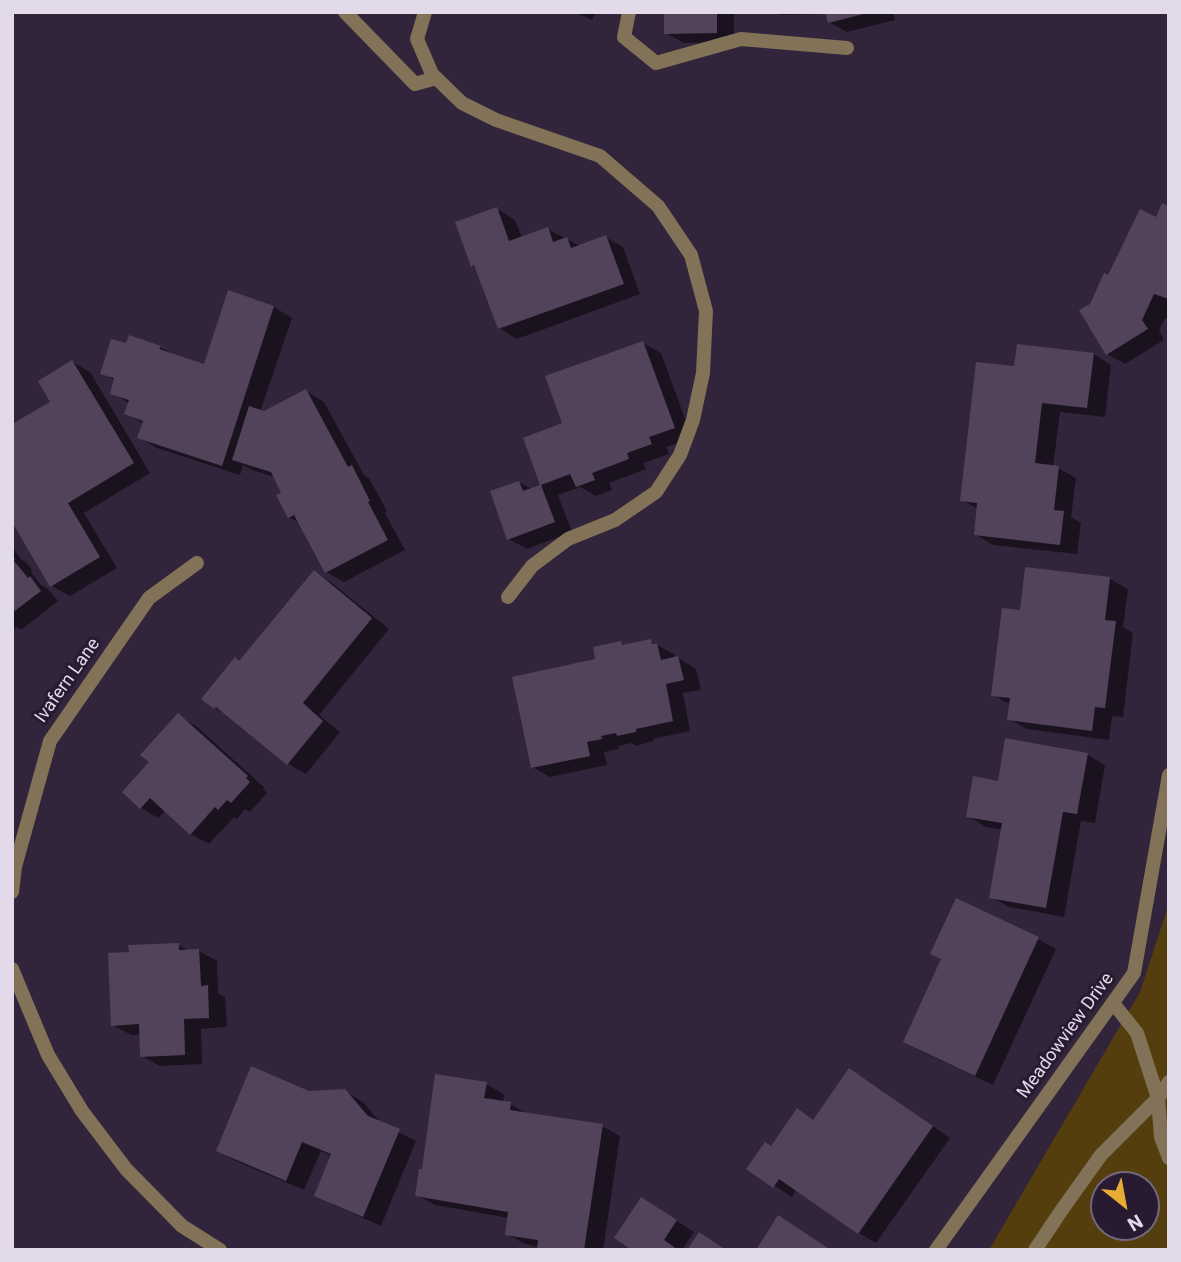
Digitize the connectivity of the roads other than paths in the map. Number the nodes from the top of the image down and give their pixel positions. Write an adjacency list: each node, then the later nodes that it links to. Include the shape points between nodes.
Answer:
1 (345, 12): 5 (street, via 415,85)
2 (425, 12): 5 (street, via 417,39)
3 (629, 12): 4 (street, via 624,37 656,63 741,38)
4 (847, 48)
5 (436, 78): 7 (street, via 462,103 496,120 600,156 658,206 691,255 706,311 703,373 693,419 680,455 656,492 615,520 568,539 532,566)
6 (197, 563): 9 (street, Ivafern Lane, via 149,598 50,741)
7 (508, 597)
8 (1169, 775): 11 (street, Meadowview Drive, via 1135,973)
9 (12, 892)
10 (12, 969): 15 (street, via 47,1055 82,1111 127,1169 182,1226)
11 (1113, 1003): 13 (street, via 1137,1033); 16 (street, Meadowview Drive)
12 (1169, 1082): 13 (street)
13 (1158, 1098): 14 (street, via 1161,1137); 17 (street, via 1101,1155)
14 (1169, 1158)
15 (220, 1250)
16 (936, 1250)
17 (1035, 1250)

